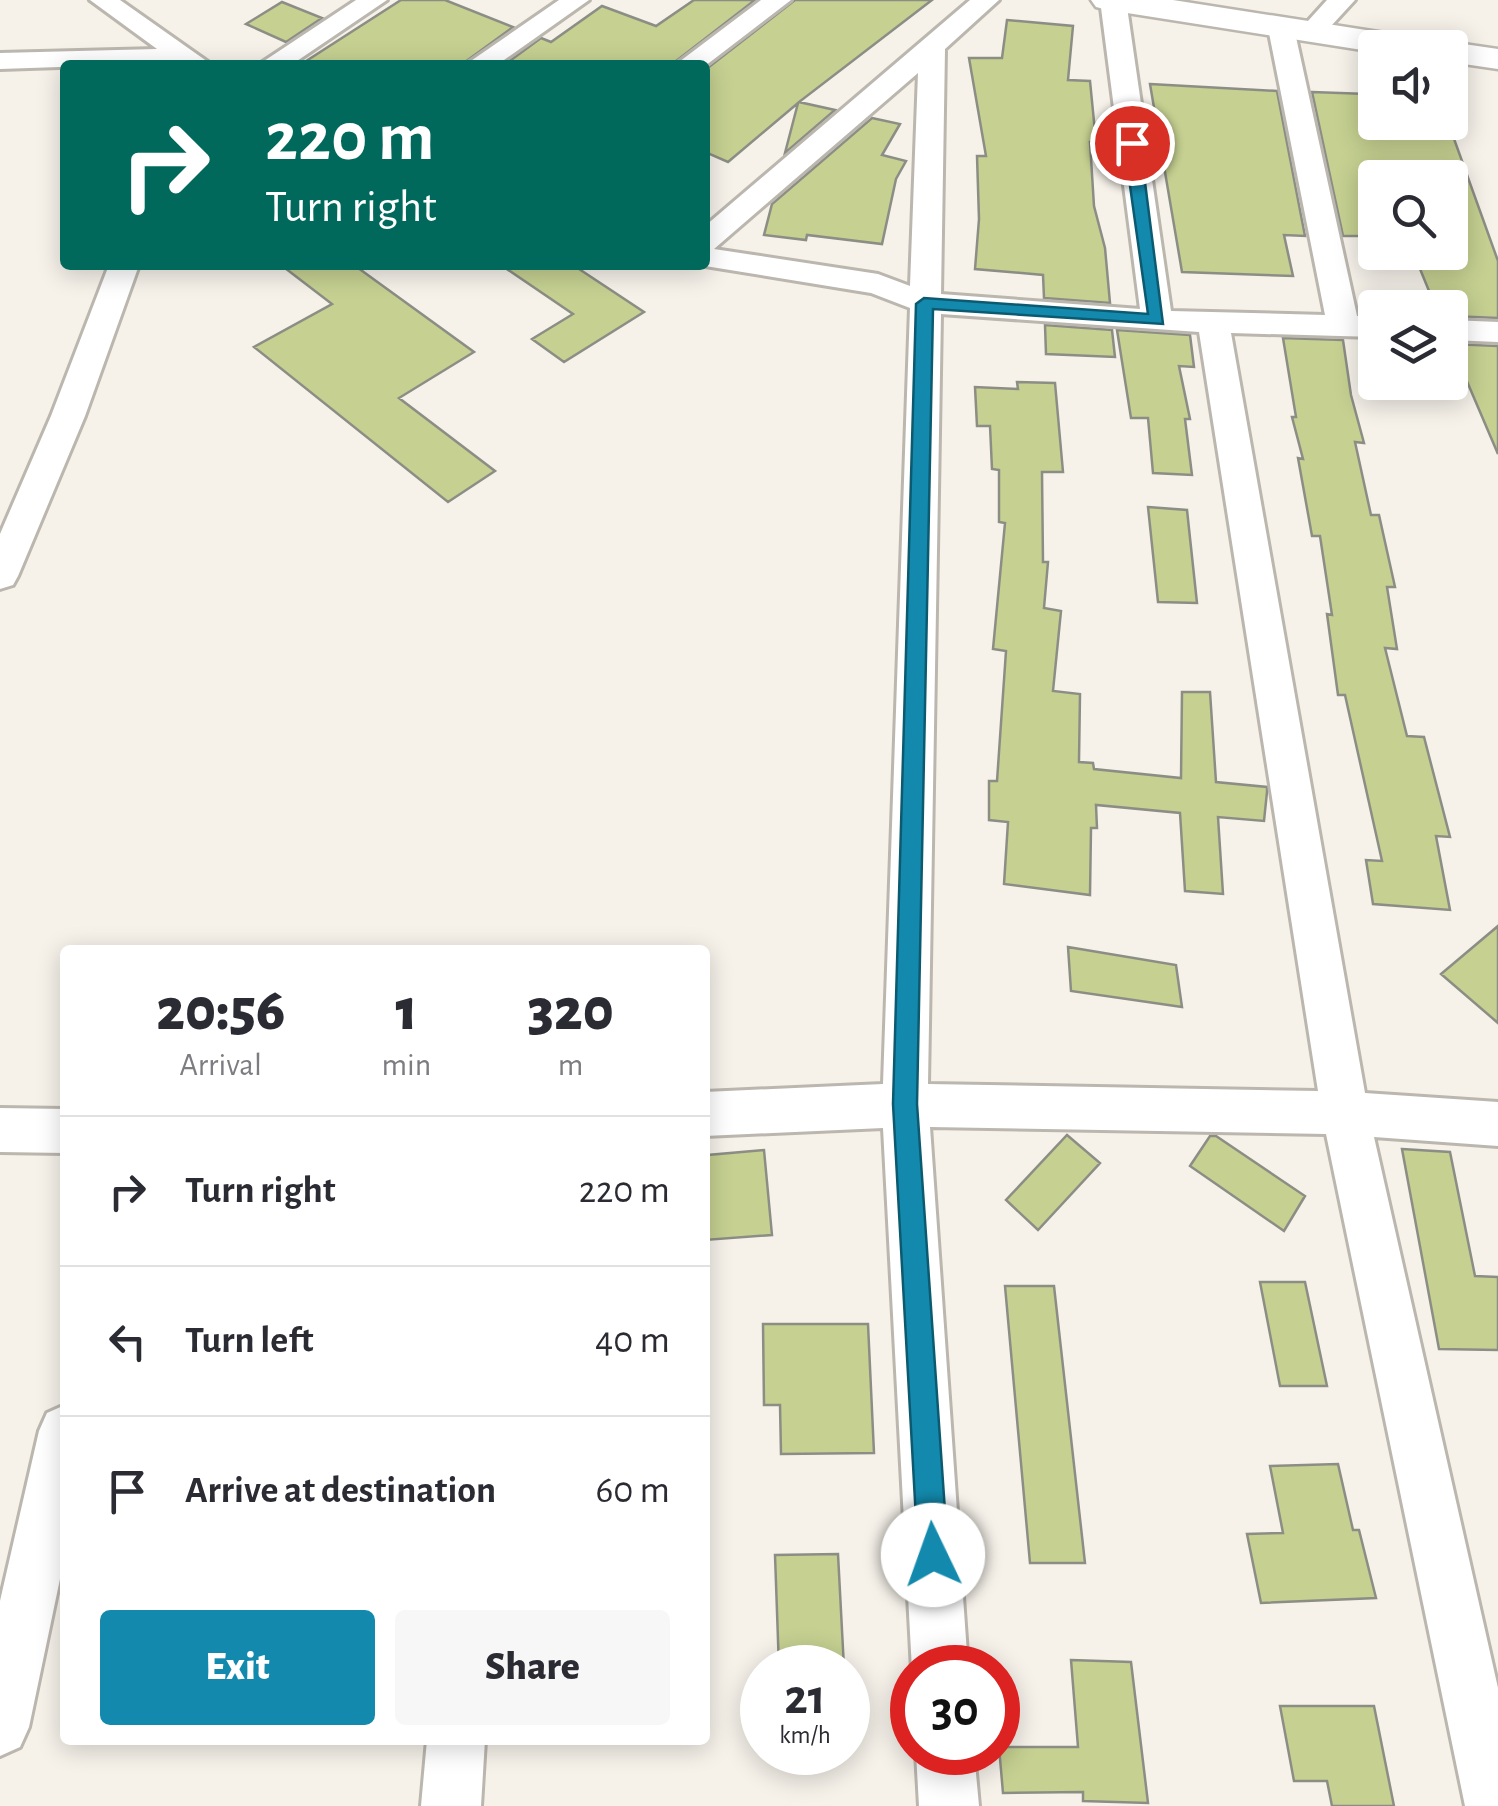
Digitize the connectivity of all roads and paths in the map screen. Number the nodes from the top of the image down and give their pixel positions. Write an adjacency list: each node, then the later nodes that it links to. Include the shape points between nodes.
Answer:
1 (103, 0): 9 (street)
2 (153, 0): 9 (street)
3 (374, 0): 17 (street)
4 (576, 0): 18 (street)
5 (778, 0): 19 (street)
6 (986, 0): 12 (street)
7 (1111, 0): 10 (street); 25 (street)
8 (1342, 0): 10 (street)
9 (128, 14): 16 (street)
10 (1296, 30): 11 (street); 26 (street)
11 (1358, 39)
12 (932, 46): 21 (street); 24 (street)
13 (1468, 55): 20 (street)
14 (0, 60): 15 (street)
15 (60, 60)
16 (190, 60)
17 (280, 60)
18 (486, 60)
19 (696, 60)
20 (1498, 60)
21 (710, 238)
22 (710, 259): 24 (street, via 878,284)
23 (122, 270): 31 (street)
24 (924, 304): 25 (street); 32 (street)
25 (1157, 320): 27 (street)
26 (1358, 321)
27 (1214, 323): 28 (street); 34 (street)
28 (1358, 326)
29 (1468, 331): 30 (street)
30 (1498, 332)
31 (0, 576)
32 (905, 1104): 33 (street); 34 (street); 39 (street)
33 (710, 1114)
34 (1345, 1114): 35 (street); 45 (street)
35 (1498, 1124)
36 (0, 1130): 37 (street)
37 (60, 1131)
38 (60, 1454): 40 (street)
39 (939, 1645)
40 (0, 1727)
41 (456, 1745): 43 (street)
42 (947, 1775): 44 (street)
43 (451, 1806)
44 (949, 1806)
45 (1495, 1806)

